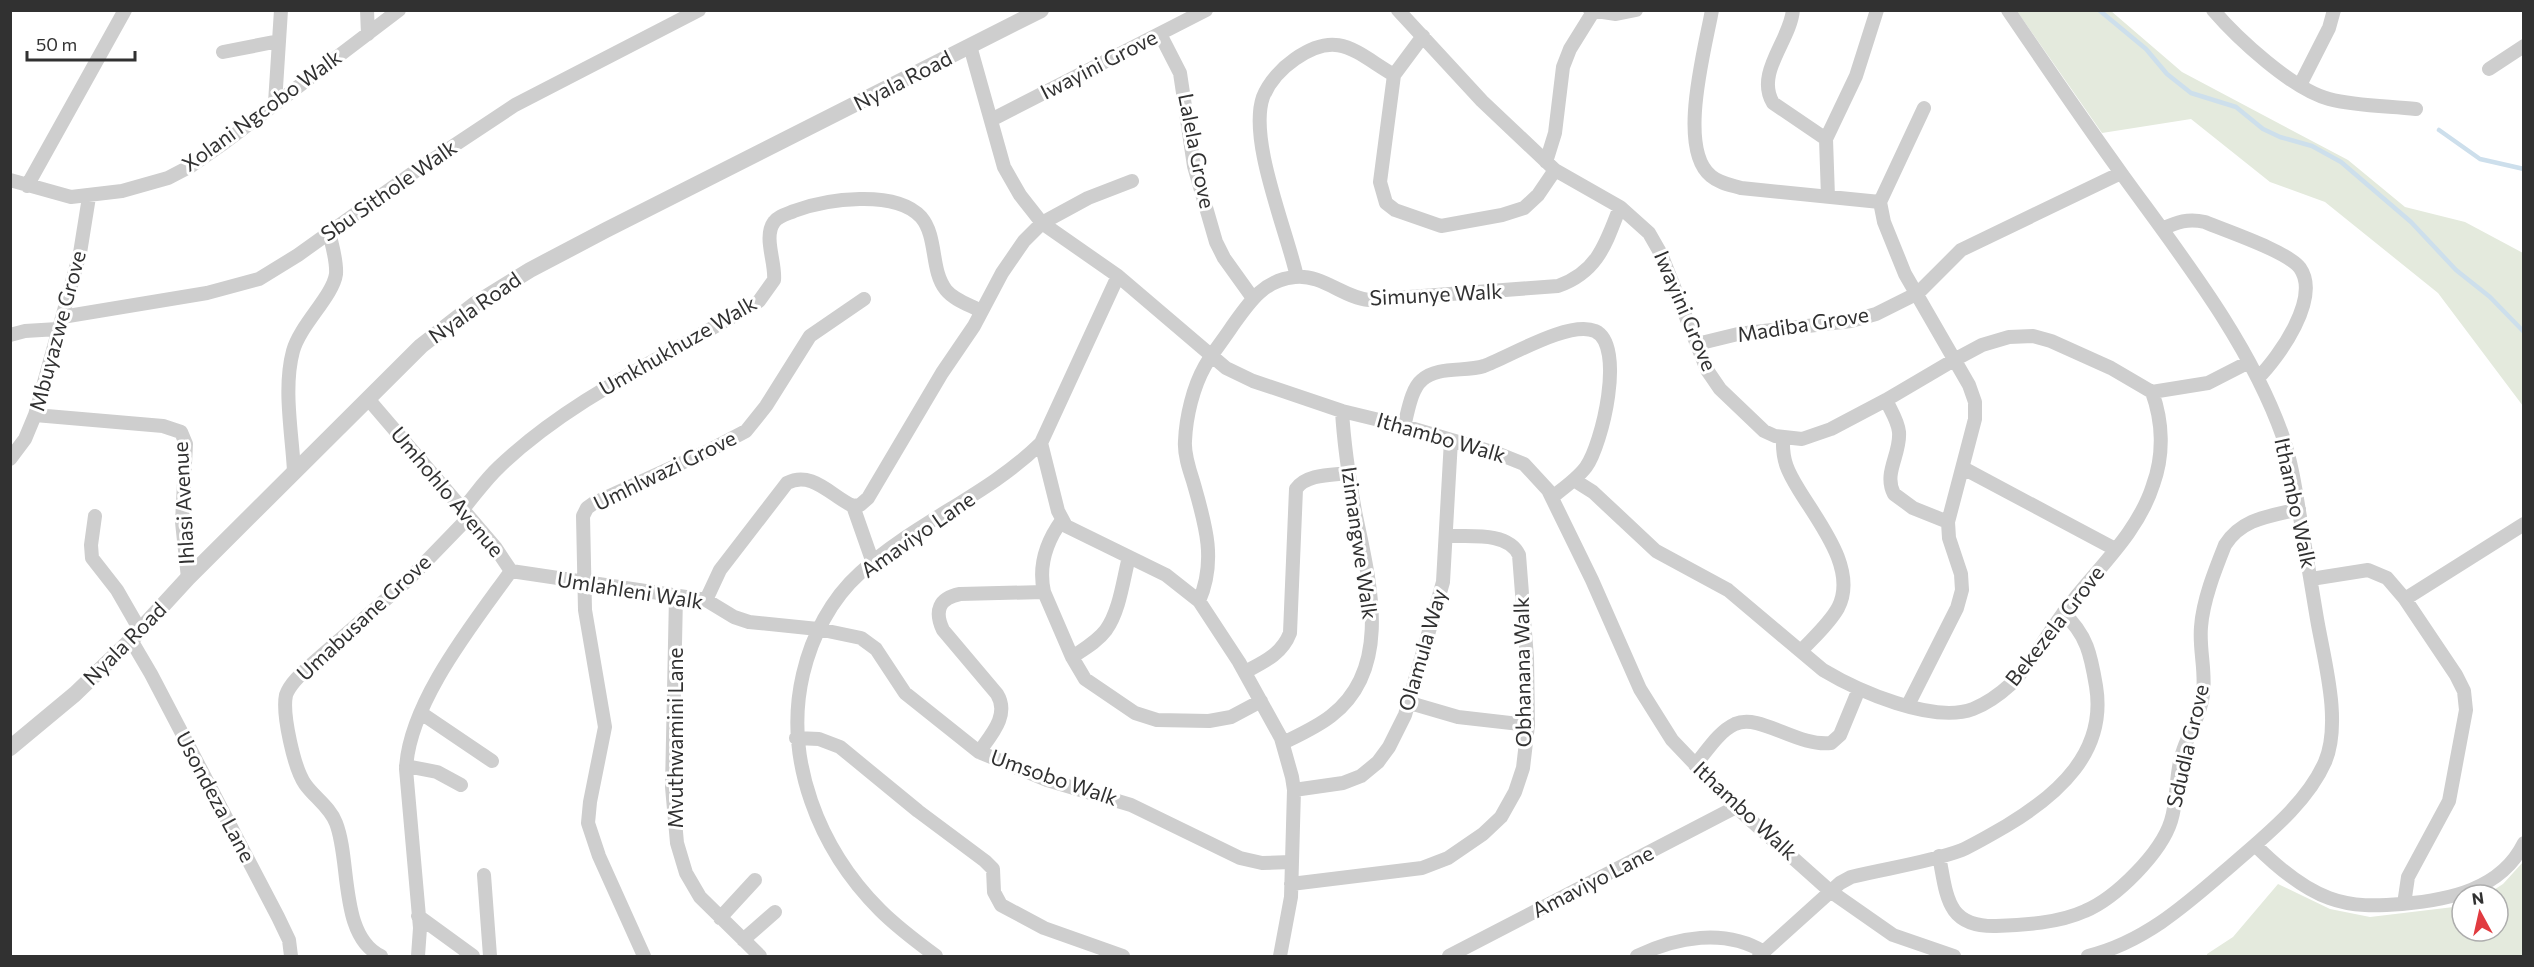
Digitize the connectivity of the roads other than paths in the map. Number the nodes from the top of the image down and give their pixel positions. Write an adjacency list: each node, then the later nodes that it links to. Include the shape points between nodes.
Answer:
1 (125, 10): 36 (street)
2 (281, 10): 20 (street)
3 (367, 10): 17 (street)
4 (399, 10): 17 (street, Xolani Ngcobo Walk)
5 (699, 10): 43 (street, Sbu Sithole Walk, via 515,105)
6 (1041, 10): 21 (street, Nyala Road)
7 (1206, 10): 18 (street, Iwayini Grove)
8 (1398, 10): 19 (street, Iwayini Grove)
9 (1636, 10): 16 (street, via 1616,14)
10 (1712, 10): 38 (street, via 1693,117 1697,156 1703,168 1719,182 1741,188)
11 (1793, 10): 31 (street, via 1767,80 1770,97)
12 (1877, 10): 31 (street, via 1857,76)
13 (2008, 10): 33 (street, Ithambo Walk)
14 (2213, 10): 26 (street, via 2245,44)
15 (2334, 10): 26 (street)
16 (1592, 11): 32 (street, via 1563,67)
17 (368, 34): 27 (street, Xolani Ngcobo Walk)
18 (1160, 34): 30 (street, Iwayini Grove); 47 (street, Lalela Grove, via 1180,72 1194,166 1216,242)
19 (1423, 36): 25 (street); 32 (street, Iwayini Grove, via 1482,102)
20 (279, 41): 23 (street); 27 (street)
21 (970, 46): 30 (street, Ithambo Walk); 58 (street, Nyala Road, via 503,286 421,346)
22 (2523, 46): 24 (street)
23 (223, 52)
24 (2489, 69)
25 (1394, 75): 32 (street, via 1380,183 1386,203 1395,210 1441,226 1502,215 1524,208 1538,195); 45 (street, via 1348,47 1326,44 1292,61 1270,84 1263,98 1259,122 1266,165)
26 (2300, 85): 29 (street, via 2330,99)
27 (275, 103): 37 (street, Xolani Ngcobo Walk, via 224,143 168,178)
28 (1923, 108): 39 (street)
29 (2416, 109)
30 (991, 120): 41 (street, Ithambo Walk, via 1007,174)
31 (1826, 139): 38 (street)
32 (1550, 166): 40 (street, Iwayini Grove)
33 (2121, 173): 42 (street, Ithambo Walk); 46 (street, Madiba Grove, via 1961,250)
34 (10, 180): 36 (street, Xolani Ngcobo Walk)
35 (1132, 181): 41 (street, via 1088,198)
36 (27, 186): 37 (street, Xolani Ngcobo Walk, via 71,197)
37 (89, 197): 50 (street, Mbuyazwe Grove, via 80,253)
38 (1828, 197): 39 (street)
39 (1880, 202): 46 (street, via 1893,247)
40 (1620, 207): 45 (street, Simunye Walk, via 1605,246 1593,264 1572,282 1558,286 1369,300); 52 (street, Iwayini Grove, via 1655,243)
41 (1042, 223): 44 (street, Ithambo Walk); 49 (street, via 1024,241)
42 (2162, 229): 55 (street, Ithambo Walk); 56 (street, via 2183,220 2205,222 2284,256 2301,269 2306,291 2303,305 2282,350)
43 (329, 232): 50 (street, Sbu Sithole Walk, via 278,268 244,284); 68 (street, via 335,278 301,333 291,359)
44 (1118, 276): 53 (street, Ithambo Walk); 65 (street, Amaviyo Lane)
45 (1297, 277): 47 (street, via 1272,284)
46 (1918, 293): 52 (street, Madiba Grove, via 1860,320 1766,329); 54 (street)
47 (1252, 297): 53 (street)
48 (864, 299): 86 (street, Umhlwazi Grove, via 810,336 746,431 587,508 583,523)
49 (981, 310): 72 (street, via 867,498); 74 (street, Umkhukhuze Walk, via 946,289 927,226 903,205 879,200 824,202 779,217 771,229 774,280 759,301 591,397 533,437 497,468)
50 (60, 323): 51 (street, Sbu Sithole Walk); 61 (street, Mbuyazwe Grove)
51 (10, 335)
52 (1697, 344): 63 (street, Iwayini Grove, via 1720,389 1764,431)
53 (1213, 356): 60 (street, Ithambo Walk, via 1226,368 1253,381); 91 (street, via 1196,389 1185,443 1209,553 1208,575)
54 (1954, 360): 57 (street, via 1982,345 2009,337 2033,336 2111,368); 59 (street); 67 (street, via 1975,402)
55 (2249, 362): 56 (street, Ithambo Walk); 57 (street, via 2208,383)
56 (2258, 378): 73 (street, Ithambo Walk, via 2284,439)
57 (2151, 392): 80 (street, Bekezela Grove, via 2161,426 2160,456 2153,486)
58 (369, 400): 68 (street, Nyala Road); 74 (street, Umhohlo Avenue)
59 (1886, 400): 63 (street, via 1816,435); 77 (street, via 1900,433 1890,476 1894,494 1913,508)
60 (1342, 411): 62 (street, Ithambo Walk); 69 (street, Izimangwe Walk)
61 (35, 415): 66 (street, Mbuyazwe Grove, via 25,439); 84 (street, Ihlasi Avenue, via 163,426 181,432 186,444 182,522)
62 (1404, 426): 64 (street, Ithambo Walk); 70 (street, via 1416,387 1425,377 1482,366 1576,329 1593,330 1607,343 1608,401 1595,449)
63 (1783, 438): 95 (street, via 1782,455 1788,473 1835,551 1845,579 1838,609)
64 (1451, 440): 71 (street, Ithambo Walk, via 1524,464); 79 (street, Olamula Way)
65 (1041, 443): 76 (street); 82 (street, Amaviyo Lane, via 994,482)
66 (10, 459)
67 (1963, 468): 77 (street); 80 (street)
68 (294, 471): 84 (street, Nyala Road)
69 (1348, 473): 97 (street, via 1309,479 1296,489 1290,633 1275,655); 105 (street, Izimangwe Walk, via 1372,606 1368,662 1355,687 1331,716)
70 (1574, 480): 71 (street); 95 (street, Bekezela Grove, via 1593,492 1656,551 1728,590)
71 (1552, 497): 109 (street, Ithambo Walk, via 1640,689 1672,740)
72 (853, 506): 82 (street); 90 (street, via 815,482 802,478 787,483 720,570)
73 (2299, 509): 85 (street, Ithambo Walk); 116 (street, Sdudla Grove, via 2243,525 2226,545 2202,616 2202,699 2182,753 2174,812 2159,847 2134,874 2084,912 2039,922 1991,926 1966,922 1954,913)
74 (466, 513): 83 (street, Umhohlo Avenue); 129 (street, Umabusane Grove, via 408,580 312,664 286,694 286,715 298,770 305,785 336,822 356,930 368,948)
75 (95, 516): 94 (street, Usondeza Lane, via 92,558 117,591)
76 (1062, 520): 81 (street, via 1074,531); 87 (street, via 1043,559)
77 (1948, 522): 101 (street, via 1961,574 1960,598)
78 (2523, 524): 89 (street)
79 (1446, 536): 100 (street, Olamula Way, via 1442,591); 103 (street, Obhanana Walk, via 1501,539 1519,555)
80 (2115, 549): 92 (street, Bekezela Grove)
81 (1129, 557): 91 (street, via 1166,575); 96 (street, via 1116,609 1106,629)
82 (873, 562): 93 (street, Amaviyo Lane, via 844,590)
83 (511, 571): 86 (street, Umlahleni Walk); 102 (street, Umhohlo Avenue, via 443,670)
84 (188, 578): 94 (street, Nyala Road)
85 (2311, 579): 89 (street, via 2350,571 2376,571); 115 (street, Ithambo Walk, via 2331,700 2330,746 2308,791)
86 (584, 583): 88 (street, Umlahleni Walk); 133 (street, via 605,727 588,824)
87 (1044, 592): 96 (street); 107 (street, via 960,594 941,602 938,620 943,630 997,694 1002,706 1000,719)
88 (676, 596): 90 (street, Umlahleni Walk); 125 (street, Mvuthwamini Lane, via 674,828 691,884)
89 (2405, 599): 122 (street, via 2461,682 2466,710 2449,801 2411,869)
90 (706, 600): 93 (street, Umlahleni Walk, via 749,622)
91 (1199, 601): 97 (street)
92 (2063, 613): 101 (street, Bekezela Grove, via 2029,662 1995,698 1972,709 1949,713); 116 (street, via 2083,636 2097,693 2096,729 2086,753 2065,782 2021,817 1962,850)
93 (818, 629): 104 (street, Amaviyo Lane, via 799,693); 107 (street, Umsobo Walk, via 861,638 871,644 905,693)
94 (135, 635): 106 (street, Nyala Road, via 75,694); 128 (street, Usondeza Lane, via 278,917 289,940)
95 (1801, 651): 98 (street, Bekezela Grove, via 1823,670)
96 (1072, 657): 99 (street, via 1094,686 1136,713 1157,720 1222,720)
97 (1245, 672): 99 (street)
98 (1859, 689): 101 (street, Bekezela Grove); 109 (street, via 1840,735 1831,743 1807,742 1757,723 1742,722 1723,733)
99 (1261, 701): 105 (street)
100 (1410, 703): 103 (street, via 1458,717); 112 (street, Olamula Way, via 1389,747 1368,771 1342,783)
101 (1908, 705)
102 (420, 713): 108 (street); 110 (street, Umhohlo Avenue)
103 (1528, 725): 120 (street, Obhanana Walk, via 1523,768 1508,806 1495,824 1466,846 1448,858 1413,870)
104 (796, 738): 135 (street, Amaviyo Lane, via 813,810 826,835 878,908); 136 (street, via 819,739 840,747 993,869 994,892 1001,905 1044,928)
105 (1283, 743): 112 (street)
106 (10, 748)
107 (979, 752): 117 (street, Umsobo Walk, via 1047,780 1131,805 1240,858 1262,863)
108 (492, 762)
109 (1695, 765): 113 (street, Ithambo Walk)
110 (406, 766): 111 (street, via 437,772); 124 (street, Umhohlo Avenue)
111 (461, 785)
112 (1294, 790): 117 (street)
113 (1736, 807): 121 (street, Ithambo Walk); 138 (street, Amaviyo Lane)
114 (2523, 843): 122 (street, via 2502,871 2478,887 2444,898)
115 (2255, 845): 122 (street, via 2303,885 2328,898 2367,906); 141 (street, Ithambo Walk, via 2145,934)
116 (1939, 856): 121 (street, via 1851,877)
117 (1291, 862): 120 (street)
118 (484, 875): 132 (street)
119 (755, 880): 125 (street)
120 (1291, 884): 137 (street)
121 (1830, 891): 127 (street); 140 (street, Ithambo Walk, via 1893,935)
122 (2404, 904)
123 (775, 912): 126 (street)
124 (418, 916): 130 (street, Umhohlo Avenue); 131 (street)
125 (720, 918): 126 (street, Mvuthwamini Lane)
126 (743, 940): 134 (street, Mvuthwamini Lane)
127 (1761, 954): 139 (street, via 1743,941 1705,938 1670,943)
128 (291, 957)
129 (381, 957)
130 (418, 957)
131 (473, 957)
132 (490, 957)
133 (644, 957)
134 (760, 957)
135 (936, 957)
136 (1122, 957)
137 (1280, 957)
138 (1449, 957)
139 (1637, 957)
140 (1954, 957)
141 (2088, 957)

